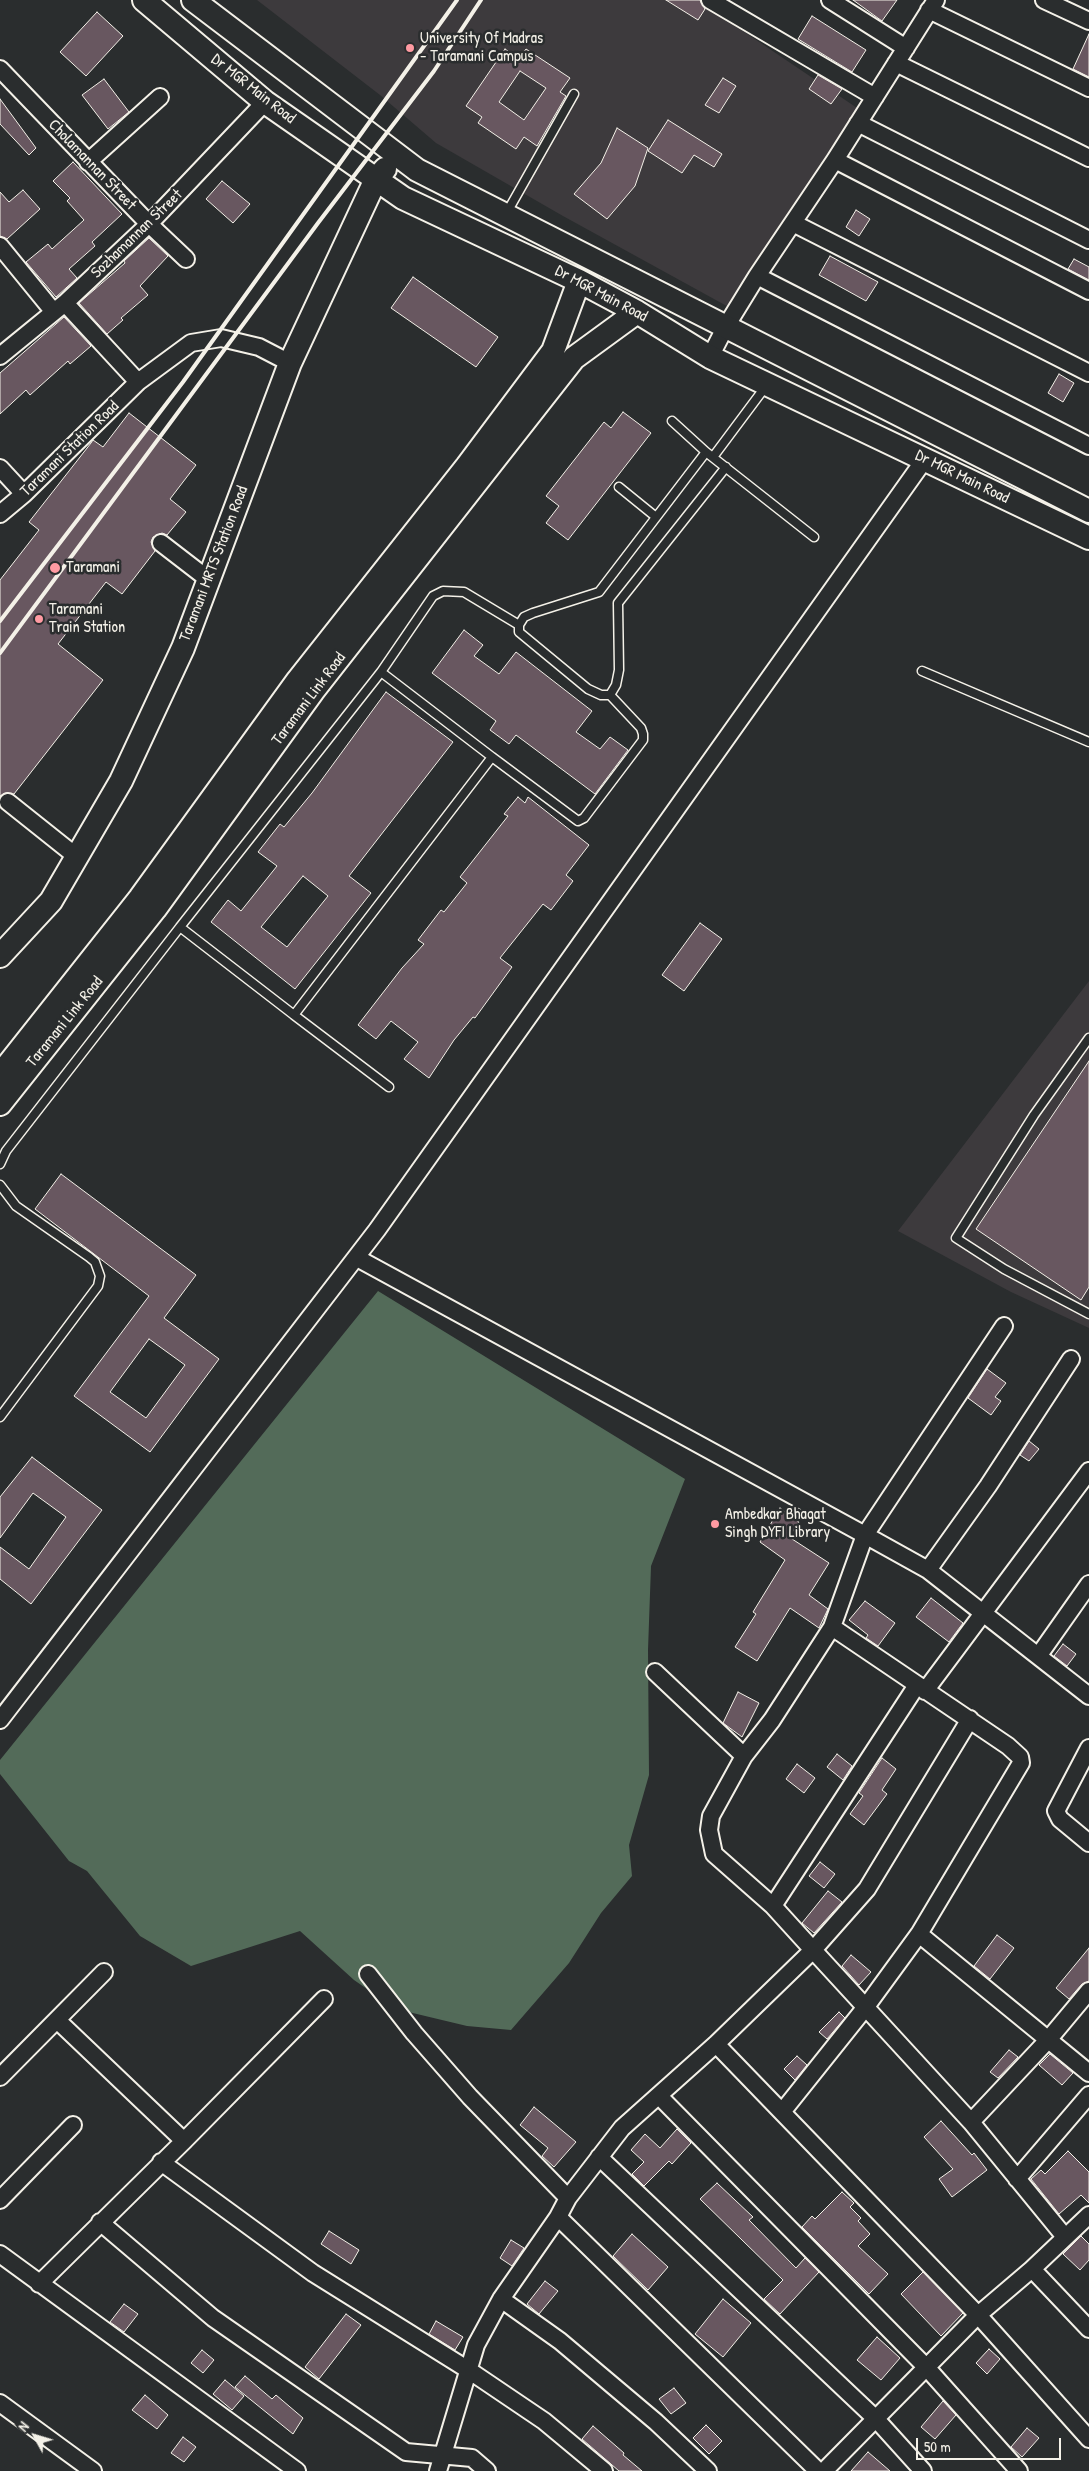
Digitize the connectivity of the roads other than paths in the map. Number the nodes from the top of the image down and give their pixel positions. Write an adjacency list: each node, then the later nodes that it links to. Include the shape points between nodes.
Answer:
1 (144, 0): 15 (street, Dr MGR Main Road)
2 (193, 0): 17 (street, Dr MGR Main Road)
3 (710, 0): 14 (street)
4 (830, 0): 8 (street)
5 (1044, 0): 7 (street)
6 (932, 5): 8 (street); 11 (street)
7 (1089, 21)
8 (906, 48): 9 (street)
9 (896, 64): 14 (street); 18 (street)
10 (0, 69): 20 (street, Cholamannan Street)
11 (1089, 88)
12 (574, 94): 22 (lane)
13 (160, 97): 20 (street)
14 (875, 97): 16 (street)
15 (265, 102): 21 (street, Dr MGR Main Road); 24 (street, Sozhamannan Street)
16 (858, 124): 19 (street); 25 (street)
17 (396, 154): 21 (street, Taramani MRTS Station Road); 22 (street, Dr MGR Main Road, via 417,170)
18 (1089, 158)
19 (835, 160): 23 (street); 30 (street)
20 (88, 162): 24 (street, Cholamannan Street)
21 (376, 179): 29 (street, Dr MGR Main Road, via 403,198); 36 (street, Taramani MRTS Station Road)
22 (505, 215): 33 (street, Dr MGR Main Road)
23 (793, 223): 28 (street); 37 (street)
24 (149, 224): 27 (street, Cholamannan Street); 31 (street, Sozhamannan Street)
25 (1089, 240)
26 (0, 246): 31 (street)
27 (186, 259)
28 (757, 276): 33 (street); 41 (street)
29 (579, 282): 32 (street, Dr MGR Main Road); 68 (street, Taramani Link Road, via 553,351 298,680 140,898)
30 (1089, 291)
31 (59, 307): 34 (street, Sozhamannan Street); 38 (street)
32 (637, 312): 35 (street, Dr MGR Main Road); 70 (street, Taramani Link Road, via 574,358 312,691 156,909)
33 (725, 328): 35 (street); 49 (street, Dr MGR Main Road)
34 (0, 356)
35 (710, 358): 39 (street, Dr MGR Main Road)
36 (290, 363): 38 (street, Taramani Station Road, via 259,348 221,338 191,343); 55 (street, Taramani MRTS Station Road)
37 (1089, 373)
38 (138, 382): 48 (street, Taramani Station Road)
39 (768, 383): 43 (lane); 44 (street, Dr MGR Main Road)
40 (672, 421): 42 (lane)
41 (1089, 446)
42 (706, 452): 43 (lane); 51 (lane)
43 (713, 457): 45 (lane)
44 (925, 459): 53 (street, Dr MGR Main Road); 73 (street)
45 (726, 467): 52 (lane); 59 (lane, via 618,603 619,670)
46 (0, 468): 48 (street)
47 (619, 487): 51 (lane)
48 (24, 494): 50 (street, Taramani Station Road)
49 (1089, 511)
50 (0, 514)
51 (656, 517): 56 (lane, via 599,592 533,613 524,617)
52 (814, 537)
53 (1089, 538)
54 (161, 544): 55 (street)
55 (209, 580): 63 (street, Taramani MRTS Station Road, via 183,648 121,781)
56 (520, 625): 58 (lane, via 464,592 443,591 433,596); 59 (lane, via 520,632 588,689)
57 (922, 671): 60 (lane)
58 (381, 672): 61 (lane); 64 (lane)
59 (610, 695): 61 (lane, via 640,728 643,740 581,820 578,821)
60 (1089, 742)
61 (492, 756): 66 (lane)
62 (8, 802): 63 (street)
63 (77, 857): 65 (street, Taramani MRTS Station Road, via 51,901)
64 (180, 926): 66 (lane); 71 (lane, via 6,1151)
65 (0, 956)
66 (294, 1015): 69 (lane)
67 (1089, 1038): 74 (lane, via 1034,1115 956,1238 1004,1269)
68 (0, 1074)
69 (389, 1087)
70 (0, 1104)
71 (0, 1164)
72 (0, 1184): 77 (lane, via 16,1206 95,1262 100,1276 98,1286)
73 (357, 1258): 79 (street); 89 (street)
74 (1089, 1314)
75 (1004, 1326): 79 (street)
76 (1071, 1359): 80 (street, via 988,1486)
77 (0, 1417)
78 (1089, 1471): 82 (street)
79 (865, 1535): 80 (street); 83 (street)
80 (928, 1570): 82 (street)
81 (1089, 1584): 84 (street)
82 (982, 1613): 84 (street); 86 (street)
83 (832, 1627): 86 (street); 91 (street, via 772,1720)
84 (1039, 1655): 87 (street)
85 (655, 1672): 91 (street)
86 (921, 1688): 88 (street); 93 (street)
87 (1089, 1696)
88 (970, 1719): 94 (street, via 1014,1750 1020,1757 1020,1764); 95 (street, via 866,1889)
89 (0, 1720)
90 (1089, 1748): 92 (street, via 1056,1811 1060,1819)
91 (744, 1756): 93 (street, via 711,1816 710,1843 714,1854)
92 (1089, 1843)
93 (772, 1906): 95 (street)
94 (919, 1934): 100 (street); 102 (street)
95 (812, 1950): 100 (street); 103 (street)
96 (104, 1972): 101 (street)
97 (368, 1974): 115 (street, via 470,2097)
98 (1089, 1991): 102 (street)
99 (324, 1999): 111 (street)
100 (864, 2008): 108 (street); 109 (street)
101 (57, 2020): 105 (street); 111 (street)
102 (1048, 2040): 104 (street); 109 (street)
103 (716, 2044): 107 (street); 108 (street)
104 (1089, 2074)
105 (0, 2077)
106 (1089, 2095): 114 (street)
107 (659, 2096): 112 (street, via 622,2128); 127 (street)
108 (782, 2112): 125 (street)
109 (971, 2122): 114 (street)
110 (73, 2126): 116 (street)
111 (184, 2141): 113 (street)
112 (599, 2157): 115 (street); 130 (street)
113 (161, 2162): 119 (street); 128 (street, via 313,2273)
114 (1017, 2179): 120 (street)
115 (568, 2198): 117 (street)
116 (0, 2200)
117 (558, 2217): 124 (street); 139 (street)
118 (1088, 2217): 120 (street)
119 (100, 2222): 123 (street); 132 (street, via 213,2318 398,2447 406,2452)
120 (1065, 2237): 122 (street)
121 (0, 2254): 123 (street)
122 (1032, 2269): 125 (street); 126 (street)
123 (39, 2284): 134 (street)
124 (501, 2299): 128 (street, via 476,2345); 138 (street, via 560,2341)
125 (978, 2315): 127 (street); 131 (street)
126 (1089, 2329)
127 (927, 2368): 130 (street); 142 (street)
128 (470, 2371): 132 (street); 137 (street, via 544,2421)
129 (0, 2403): 133 (street)
130 (876, 2419): 140 (street); 141 (street)
131 (1089, 2439)
132 (444, 2455): 135 (street); 136 (street, via 472,2458)
133 (93, 2471)
134 (297, 2471)
135 (438, 2471)
136 (487, 2471)
137 (604, 2471)
138 (708, 2471)
139 (818, 2471)
140 (824, 2471)
141 (923, 2471)
142 (1019, 2471)

